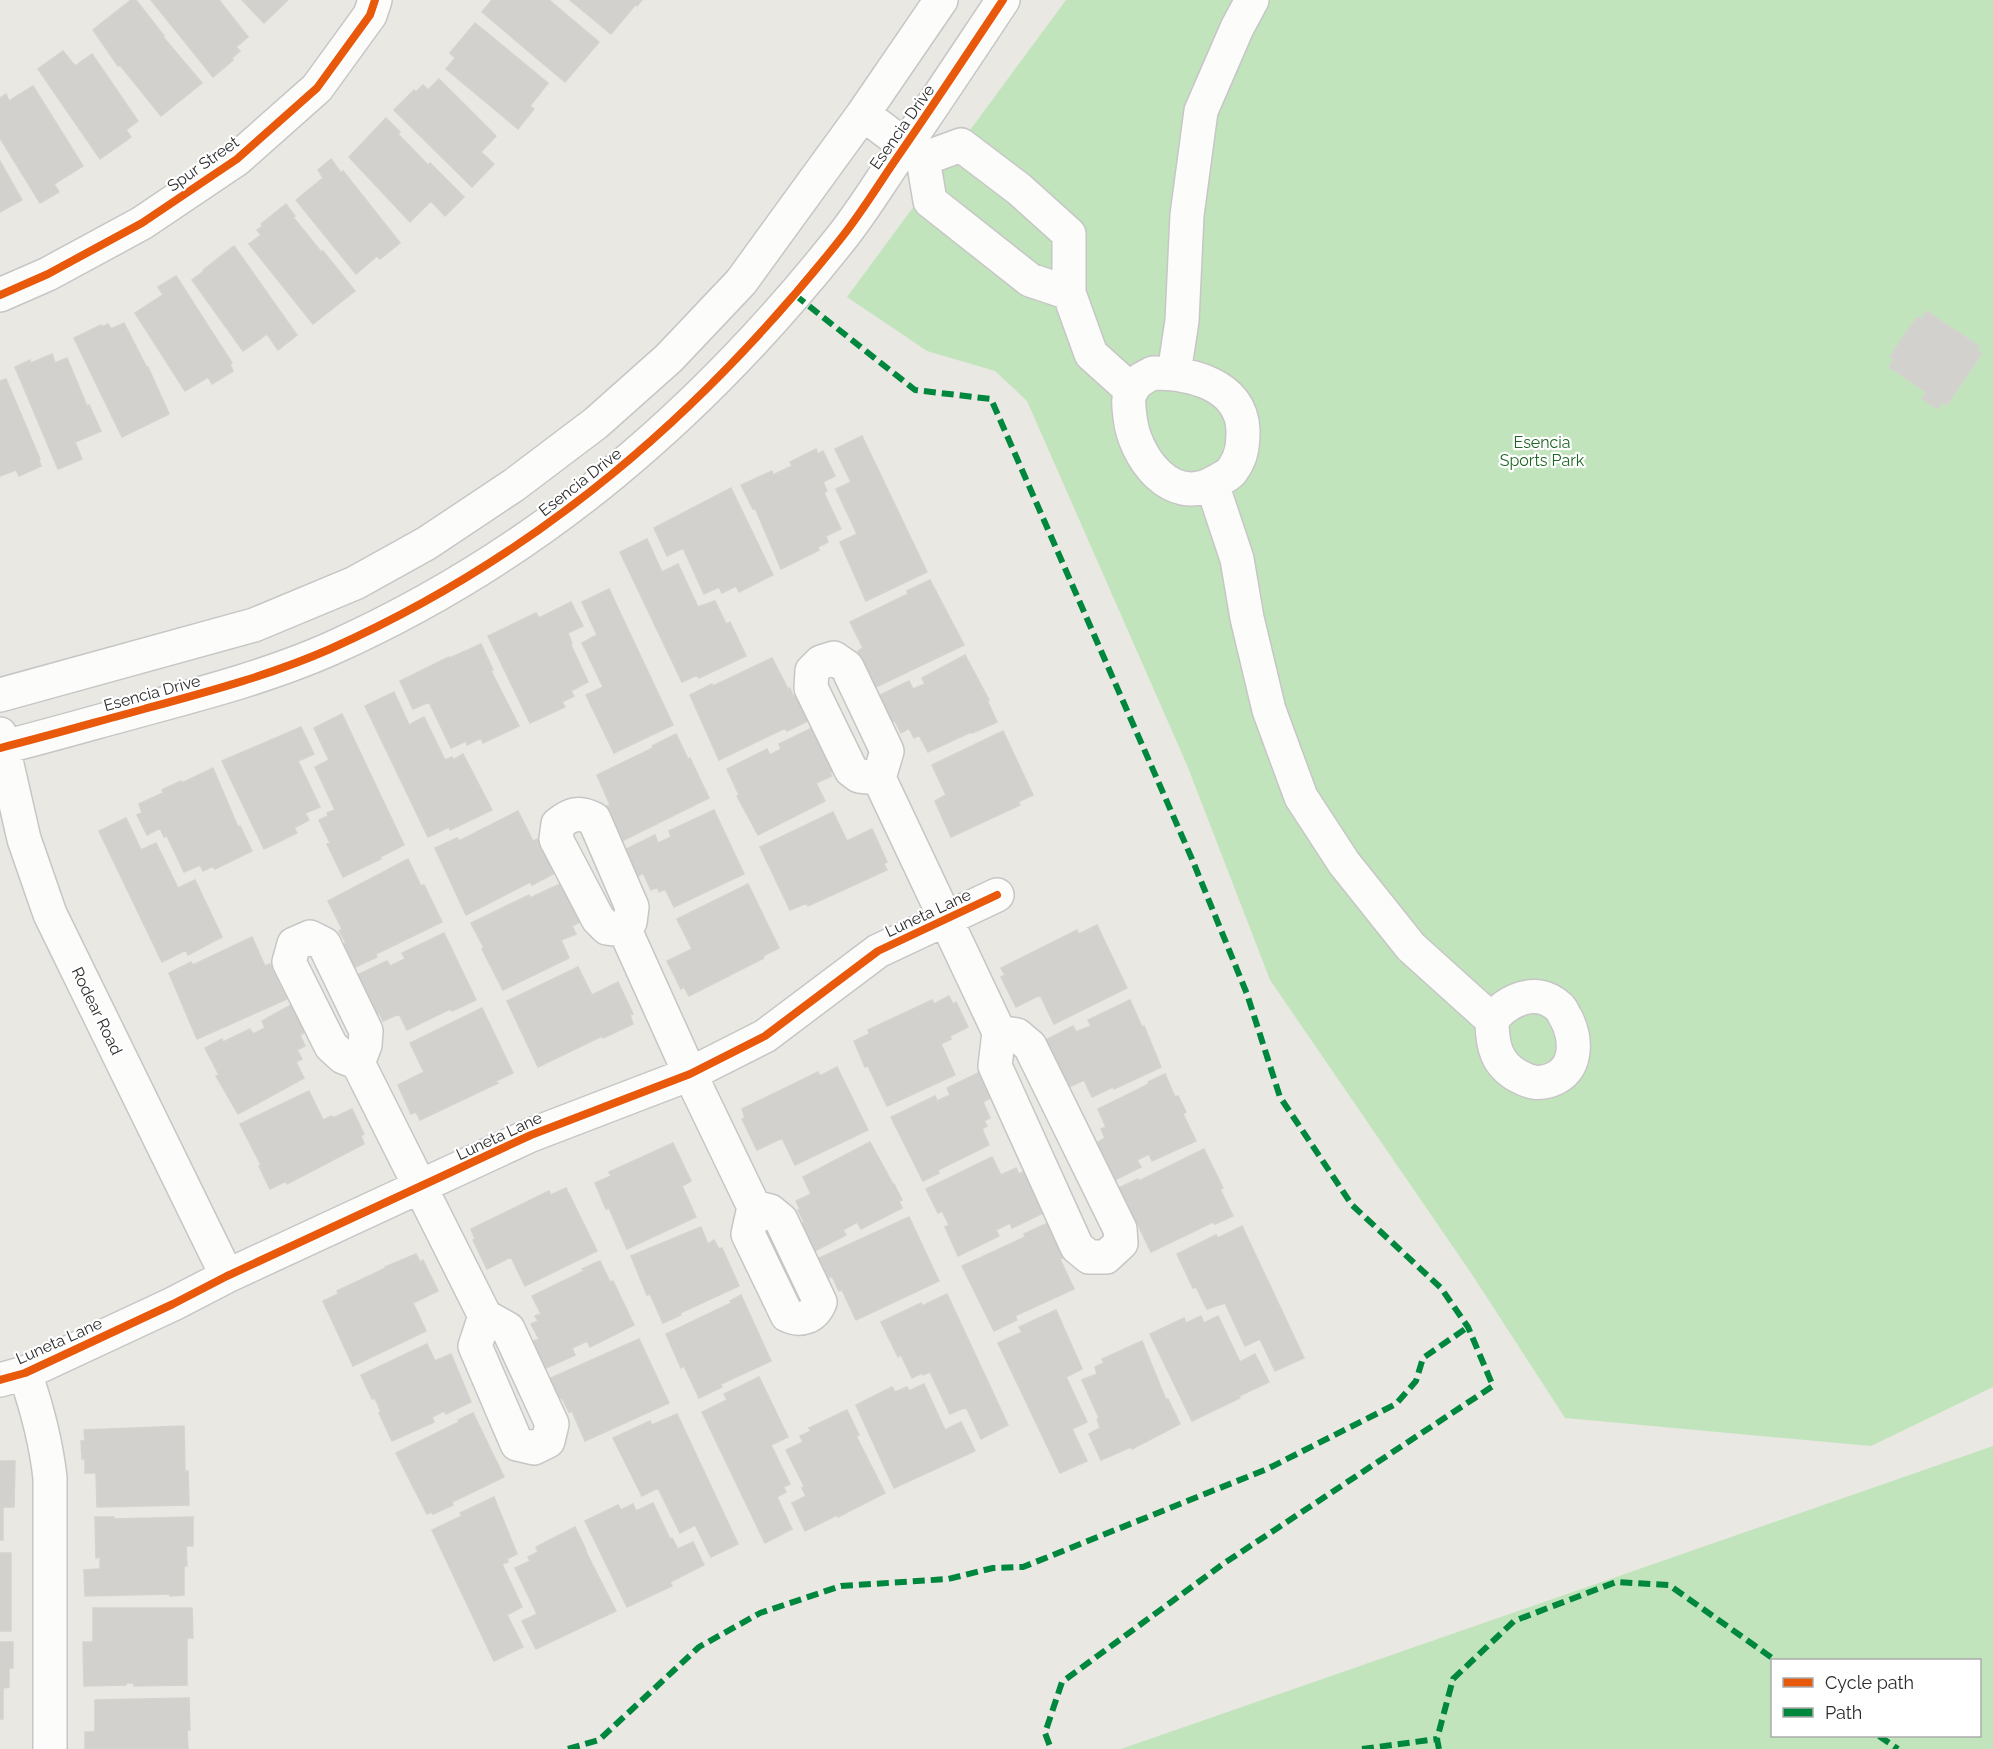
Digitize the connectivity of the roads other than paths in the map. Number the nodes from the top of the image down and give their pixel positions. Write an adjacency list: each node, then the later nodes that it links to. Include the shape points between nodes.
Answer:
1 (375, 0): 8 (street, Spur Street, via 370,15 317,88 237,159 142,223)
2 (941, 0): 5 (street)
3 (1003, 0): 6 (street, Esencia Drive)
4 (1252, 0): 9 (street, via 1201,111 1187,215 1182,321)
5 (863, 114): 6 (street); 12 (street, via 741,282 669,358 596,423 514,485 427,543 355,584 264,621)
6 (914, 153): 7 (street, via 930,201 1029,280); 7 (street, via 961,145 1028,196 1069,234); 13 (street, Esencia Drive, via 795,295 735,361 651,443 494,562 402,615 326,650 226,686)
7 (1069, 293): 10 (street, via 1090,354)
8 (0, 295)
9 (1174, 373): 10 (street, via 1153,373); 11 (street, via 1197,377 1215,386 1233,400 1243,423 1244,448 1233,471)
10 (1131, 390): 11 (street, via 1130,421 1135,442 1147,464 1180,489)
11 (1212, 484): 18 (street, via 1237,559 1269,710 1301,798 1344,863 1411,947)
12 (0, 695)
13 (1, 743): 26 (street, Rodear Road, via 24,839 50,915)
14 (879, 778): 16 (street)
15 (997, 895): 16 (street, Luneta Lane)
16 (945, 920): 19 (street); 21 (street, Luneta Lane, via 878,951 765,1036)
17 (625, 930): 21 (street)
18 (1492, 1020)
19 (999, 1032): 22 (street, via 1017,1035 1030,1046); 23 (street, via 995,1066)
20 (358, 1063): 24 (street)
21 (690, 1074): 24 (street, Luneta Lane, via 559,1123); 25 (street)
22 (1065, 1118): 23 (street); 23 (street, via 1119,1229 1121,1243 1106,1257 1089,1257 1077,1247)
23 (1027, 1135)
24 (420, 1188): 26 (street, Luneta Lane); 27 (street)
25 (754, 1207)
26 (227, 1276): 28 (street, Luneta Lane)
27 (484, 1316)
28 (12, 1377): 29 (street, via 39,1415 48,1454)
29 (50, 1749)

